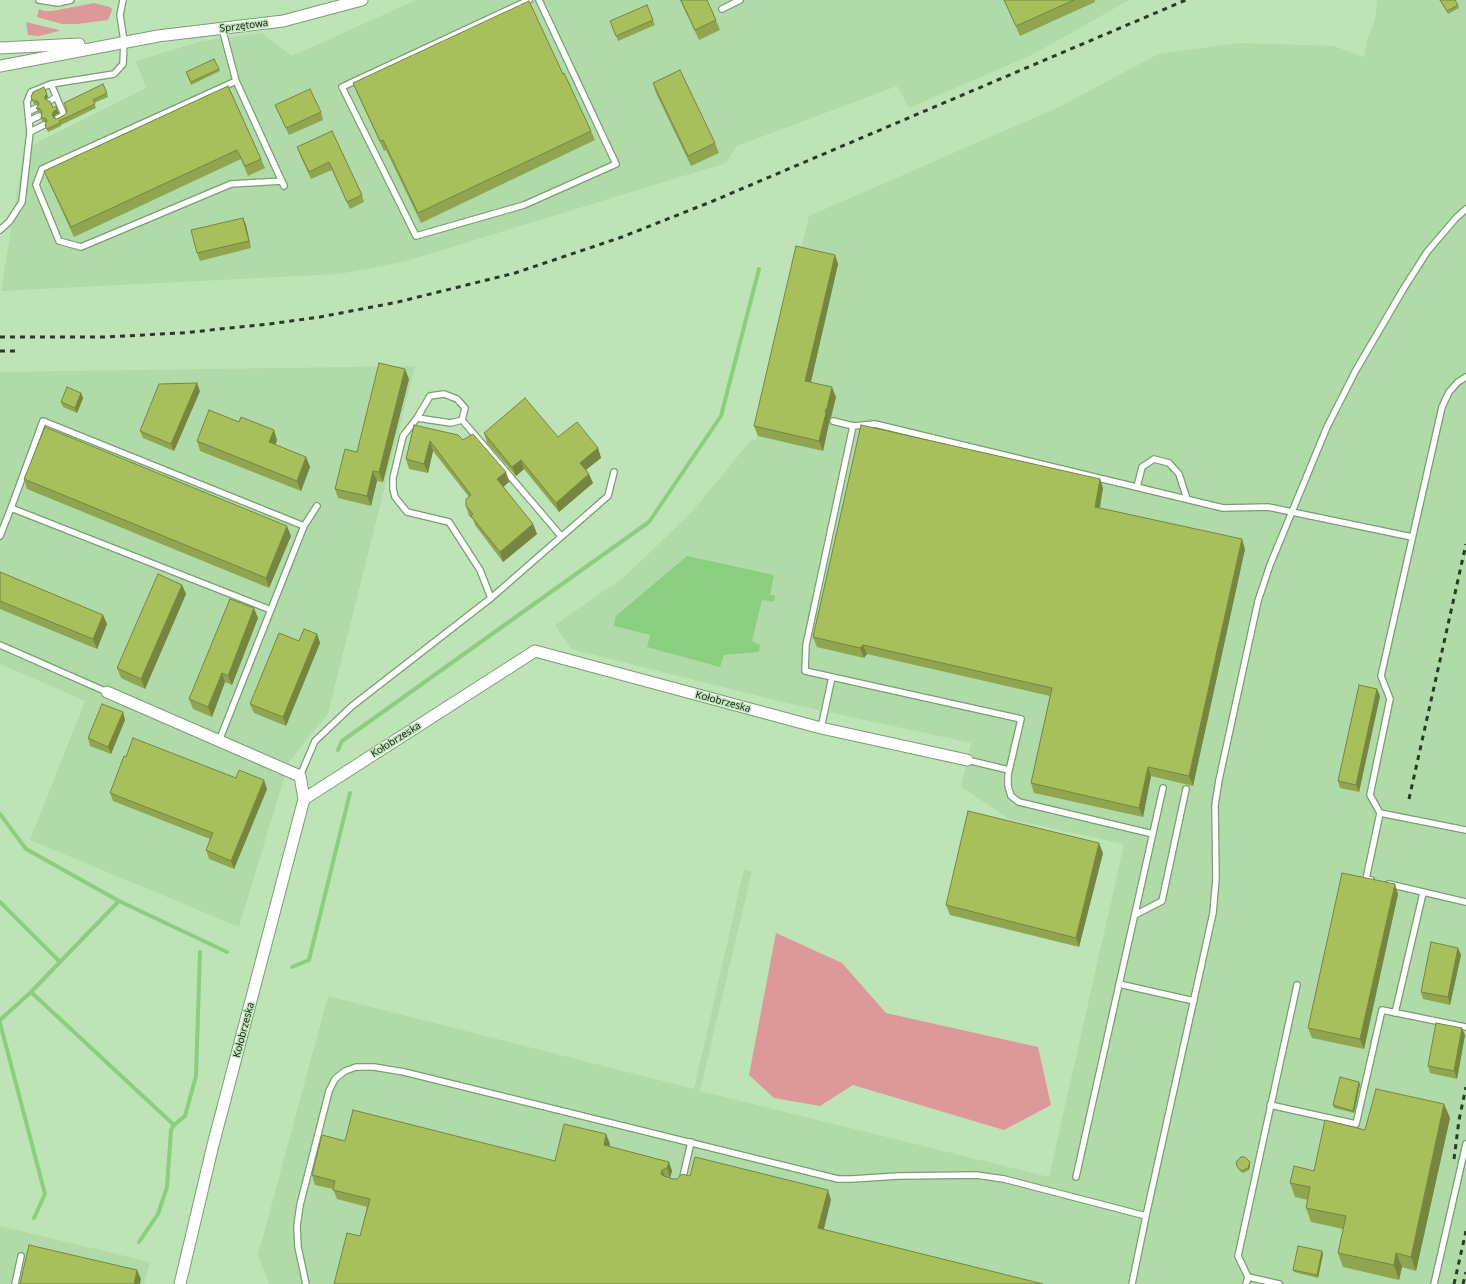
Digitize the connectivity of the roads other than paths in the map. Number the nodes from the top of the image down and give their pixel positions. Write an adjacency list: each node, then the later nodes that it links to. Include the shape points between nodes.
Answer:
1 (39, 0): 2 (lane, via 58,3)
2 (71, 0)
3 (118, 0): 9 (lane)
4 (124, 0): 9 (lane)
5 (362, 0): 11 (street, Sprzętowa, via 283,21)
6 (529, 0): 7 (lane, via 342,87 416,236 524,205 616,164)
7 (539, 0)
8 (740, 0): 10 (lane)
9 (122, 8): 12 (lane, via 120,15)
10 (722, 9)
11 (222, 28): 12 (street, Sprzętowa); 15 (lane)
12 (124, 41): 13 (street, Sprzętowa); 14 (street, Sprzętowa); 16 (lane, via 122,64 114,74)
13 (0, 48)
14 (0, 66)
15 (236, 81): 15 (lane, via 283,183 231,184 81,248 59,241 36,185 42,169)
16 (51, 84): 17 (lane); 22 (lane, via 31,92 27,102)
17 (56, 97): 18 (lane); 19 (lane)
18 (50, 101)
19 (60, 105): 21 (lane); 24 (lane, via 64,115)
20 (36, 108): 22 (lane)
21 (53, 109)
22 (28, 112): 25 (lane)
23 (40, 116): 25 (lane)
24 (58, 118)
25 (29, 121): 27 (lane)
26 (44, 125): 27 (lane)
27 (30, 132): 29 (lane, via 22,202 9,222)
28 (1466, 209): 40 (lane, via 1427,252 1356,370 1327,427)
29 (0, 230)
30 (1466, 376): 44 (lane, via 1449,392 1442,407)
31 (417, 418): 32 (lane, via 451,423); 32 (lane, via 430,396 444,394 457,399 465,408); 45 (lane, via 403,436 393,478 395,497 407,512 449,522 480,570)
32 (462, 420): 43 (lane)
33 (833, 420): 34 (lane)
34 (853, 426): 36 (lane, via 875,424); 48 (lane, via 806,645 806,671)
35 (614, 472): 43 (lane, via 608,496)
36 (1137, 487): 37 (lane); 37 (lane, via 1142,467 1154,459 1169,463 1179,474)
37 (1187, 499): 40 (lane, via 1223,508 1268,507)
38 (317, 506): 41 (lane)
39 (11, 508): 41 (lane, via 43,421); 42 (lane); 46 (lane)
40 (1292, 512): 44 (lane); 66 (lane, via 1258,601 1219,780 1215,805 1214,913)
41 (304, 526): 46 (lane)
42 (0, 536)
43 (561, 536): 45 (lane)
44 (1412, 537): 58 (lane, via 1381,676 1390,699 1370,795)
45 (491, 598): 54 (lane, via 352,706 315,741)
46 (271, 610): 51 (lane)
47 (0, 645): 49 (lane)
48 (832, 677): 50 (lane); 53 (lane, via 1021,719)
49 (107, 692): 51 (street)
50 (821, 728): 52 (street, Kołobrzeska); 57 (street, Kołobrzeska, via 535,651)
51 (219, 741): 54 (street)
52 (967, 760): 53 (lane)
53 (1010, 770): 60 (lane, via 1008,786 1011,796 1019,802)
54 (300, 776): 57 (street)
55 (1163, 788): 60 (lane)
56 (1186, 789): 63 (lane, via 1162,900)
57 (304, 799): 78 (street, Kołobrzeska, via 213,1145)
58 (1380, 813): 59 (lane); 61 (lane, via 1366,879)
59 (1466, 830)
60 (1153, 834): 63 (lane)
61 (1423, 893): 62 (lane); 67 (lane)
62 (1466, 902)
63 (1135, 915): 64 (lane)
64 (1119, 984): 66 (lane); 72 (lane)
65 (1297, 985): 69 (lane)
66 (1194, 1001): 74 (lane)
67 (1395, 1012): 68 (lane); 69 (lane, via 1382,1010 1356,1124)
68 (1466, 1027)
69 (1270, 1105): 76 (lane, via 1238,1256)
70 (691, 1142): 73 (lane, via 682,1182); 74 (lane, via 838,1178 976,1175); 79 (lane, via 404,1072 356,1067 345,1071 335,1079 329,1091 300,1204 296,1226)
71 (1466, 1144): 83 (lane)
72 (1076, 1177)
73 (678, 1185)
74 (1146, 1216): 80 (lane)
75 (21, 1256): 77 (lane)
76 (1248, 1277): 81 (lane); 82 (lane)
77 (14, 1284)
78 (180, 1284)
79 (306, 1284)
80 (1132, 1284)
81 (1246, 1284)
82 (1279, 1284)
83 (1434, 1284)

